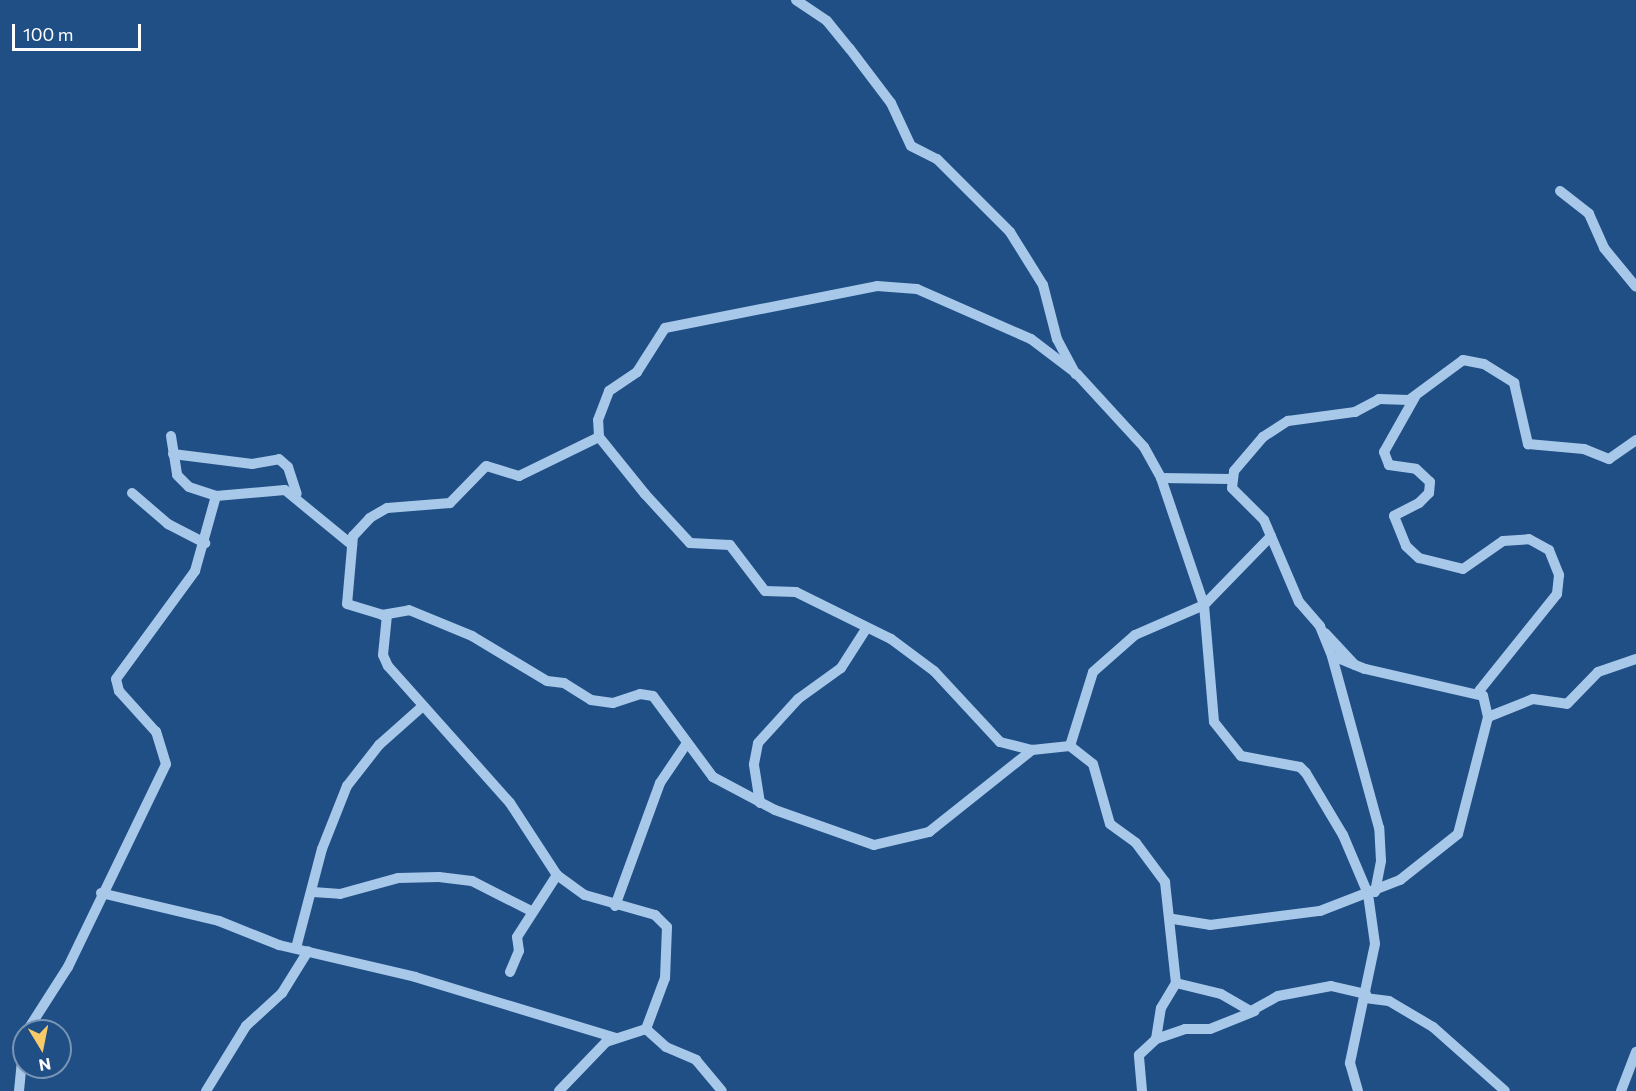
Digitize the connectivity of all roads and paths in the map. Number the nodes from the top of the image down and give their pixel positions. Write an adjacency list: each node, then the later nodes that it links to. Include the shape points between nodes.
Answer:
1 (796, 0): 4 (street, via 827,21 850,49 891,103 911,146 937,159 1010,232 1043,285 1057,339)
2 (1560, 191): 3 (street, via 1589,214 1604,248)
3 (1636, 287)
4 (1077, 374): 7 (street, via 1031,339 975,312 917,289 877,286 666,328 637,372 606,397); 10 (street, via 1144,447)
5 (1415, 397): 8 (street, via 1453,365 1470,360 1514,383 1528,444 1584,449 1609,459); 11 (street, via 1379,399 1349,414 1288,421 1263,437); 25 (street, via 1384,452 1389,465 1416,469 1430,482 1429,493 1419,503 1394,516 1406,546 1419,558 1463,569 1503,541 1529,539 1549,550 1559,575 1557,594)
6 (171, 436): 9 (street)
7 (599, 437): 17 (street, via 519,476 486,466 450,502 382,510 357,528); 20 (street, via 690,543 730,545 765,591 796,592)
8 (1636, 440)
9 (174, 453): 13 (street, via 252,465 279,459 288,467); 14 (street, via 182,481)
10 (1161, 478): 11 (street); 18 (street)
11 (1230, 479): 15 (street, via 1238,500 1264,520)
12 (132, 493): 16 (street, via 168,524)
13 (297, 495): 14 (street, via 285,490); 17 (street)
14 (216, 496): 16 (street)
15 (1271, 536): 18 (street); 21 (street, via 1299,602)
16 (205, 543): 34 (street, via 195,571 116,679 119,691 159,737 166,764)
17 (352, 545): 19 (street, via 347,603)
18 (1204, 605): 29 (street, via 1135,635 1093,672); 35 (street, via 1206,686 1221,736 1241,756 1300,766 1343,835)
19 (387, 615): 26 (street, via 383,655); 28 (street, via 409,610 591,700 613,703 646,693 672,715)
20 (866, 629): 30 (street, via 891,639 934,671 1000,742); 31 (street, via 842,668 791,705 758,743 754,764)
21 (1322, 630): 22 (street); 24 (street)
22 (1332, 656): 24 (street); 35 (street, via 1379,828 1381,861)
23 (1636, 659): 27 (street, via 1598,672 1567,704 1533,699)
24 (1355, 665): 25 (street, via 1435,687)
25 (1479, 690): 27 (street)
26 (423, 706): 32 (street, via 510,803); 33 (street, via 379,745 347,786 322,849)
27 (1488, 717): 35 (street, via 1458,834 1414,872)
28 (685, 746): 31 (street, via 713,777); 36 (street, via 660,783)
29 (1070, 746): 30 (street); 38 (street, via 1093,764 1110,824 1136,843 1165,882)
30 (1032, 750): 31 (street, via 929,832 897,844 874,846)
31 (760, 803)
32 (557, 875): 36 (street, via 585,895); 37 (street)
33 (313, 892): 37 (street, via 340,894 398,878 439,877 472,881); 39 (street)
34 (100, 893): 39 (street, via 219,921); 45 (street, via 68,967)
35 (1371, 893): 38 (street, via 1320,911 1210,925); 43 (street, via 1376,928)
36 (615, 906): 46 (street, via 654,915 670,936 665,978)
37 (533, 912): 41 (street, via 517,937 518,955)
38 (1173, 919): 42 (street, via 1171,967)
39 (296, 948): 40 (street)
40 (308, 951): 47 (street, via 415,976); 50 (street, via 282,993 246,1026)
41 (510, 972)
42 (1176, 983): 44 (street, via 1221,994); 48 (street, via 1161,1008)
43 (1365, 996): 44 (street, via 1331,986 1278,996); 54 (street, via 1350,1063); 55 (street, via 1389,1001 1433,1027)
44 (1255, 1011): 48 (street, via 1210,1029 1185,1029)
45 (35, 1019)
46 (646, 1029): 47 (street); 52 (street, via 666,1047 696,1060)
47 (616, 1038): 51 (street, via 599,1048)
48 (1156, 1039): 53 (street, via 1139,1055)
49 (1636, 1052): 56 (street)
50 (206, 1091)
51 (559, 1091)
52 (722, 1091)
53 (1143, 1091)
54 (1358, 1091)
55 (1505, 1091)
56 (1621, 1091)

